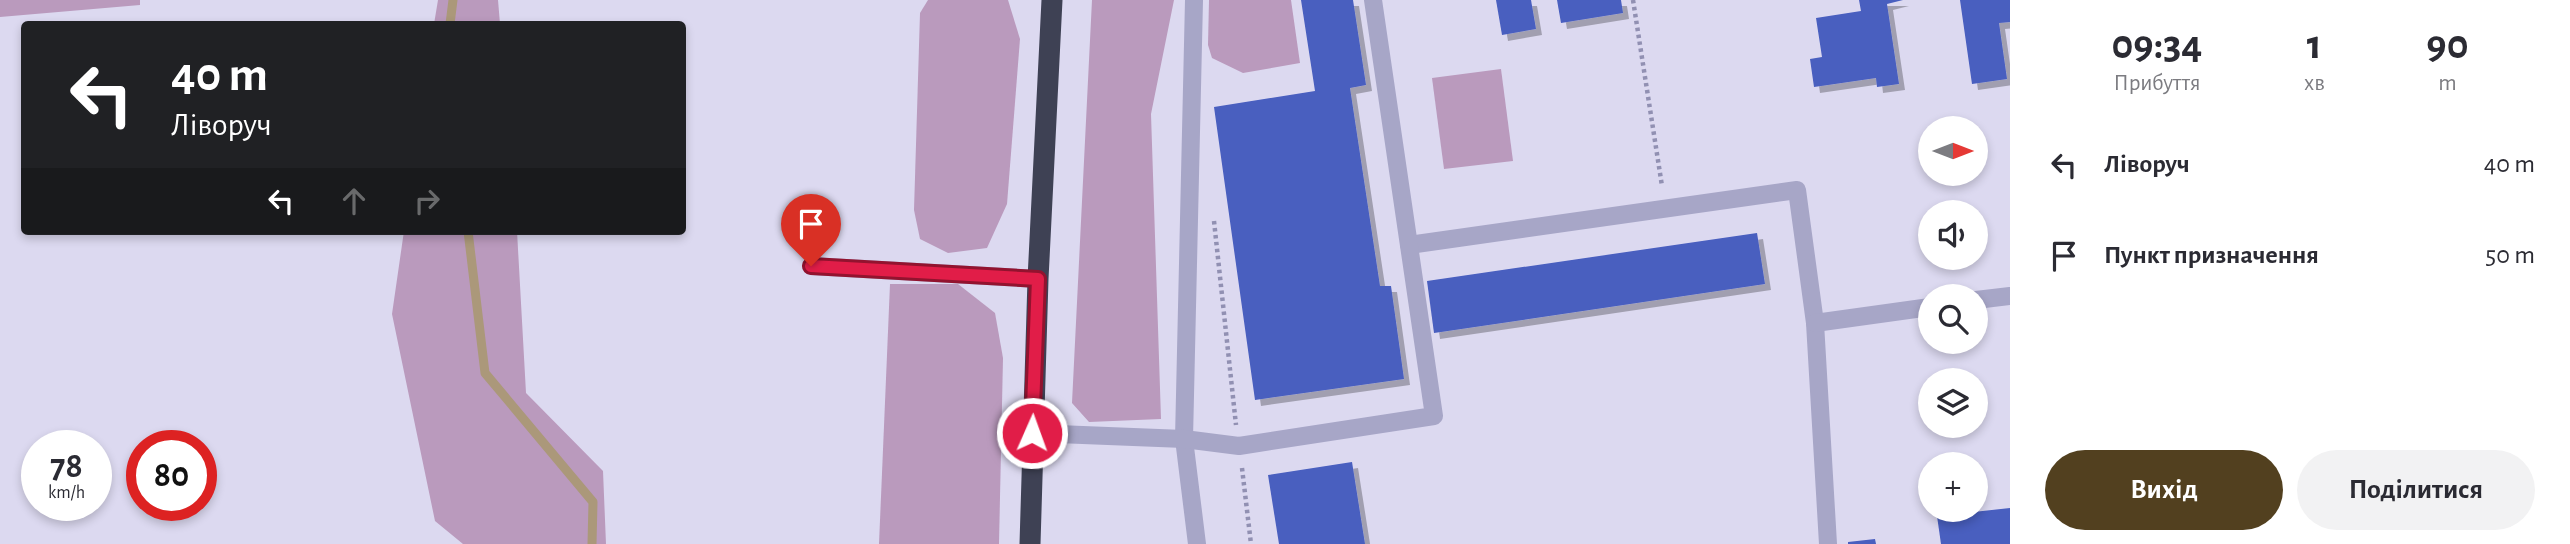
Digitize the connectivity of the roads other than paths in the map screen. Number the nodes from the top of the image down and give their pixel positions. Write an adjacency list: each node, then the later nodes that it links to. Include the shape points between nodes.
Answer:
1 (1052, 0): 6 (highway)
2 (1194, 0): 12 (lane)
3 (1373, 0): 4 (lane)
4 (1409, 244): 10 (lane, via 1797,190); 12 (lane, via 1434,416 1239,446)
5 (811, 266): 6 (lane)
6 (1038, 279): 11 (highway)
7 (2010, 296): 8 (lane)
8 (1988, 299)
9 (1918, 309): 10 (lane)
10 (1815, 323): 15 (lane)
11 (1032, 433): 12 (lane); 13 (highway)
12 (1184, 439): 14 (lane)
13 (1030, 544)
14 (1197, 544)
15 (1828, 544)

